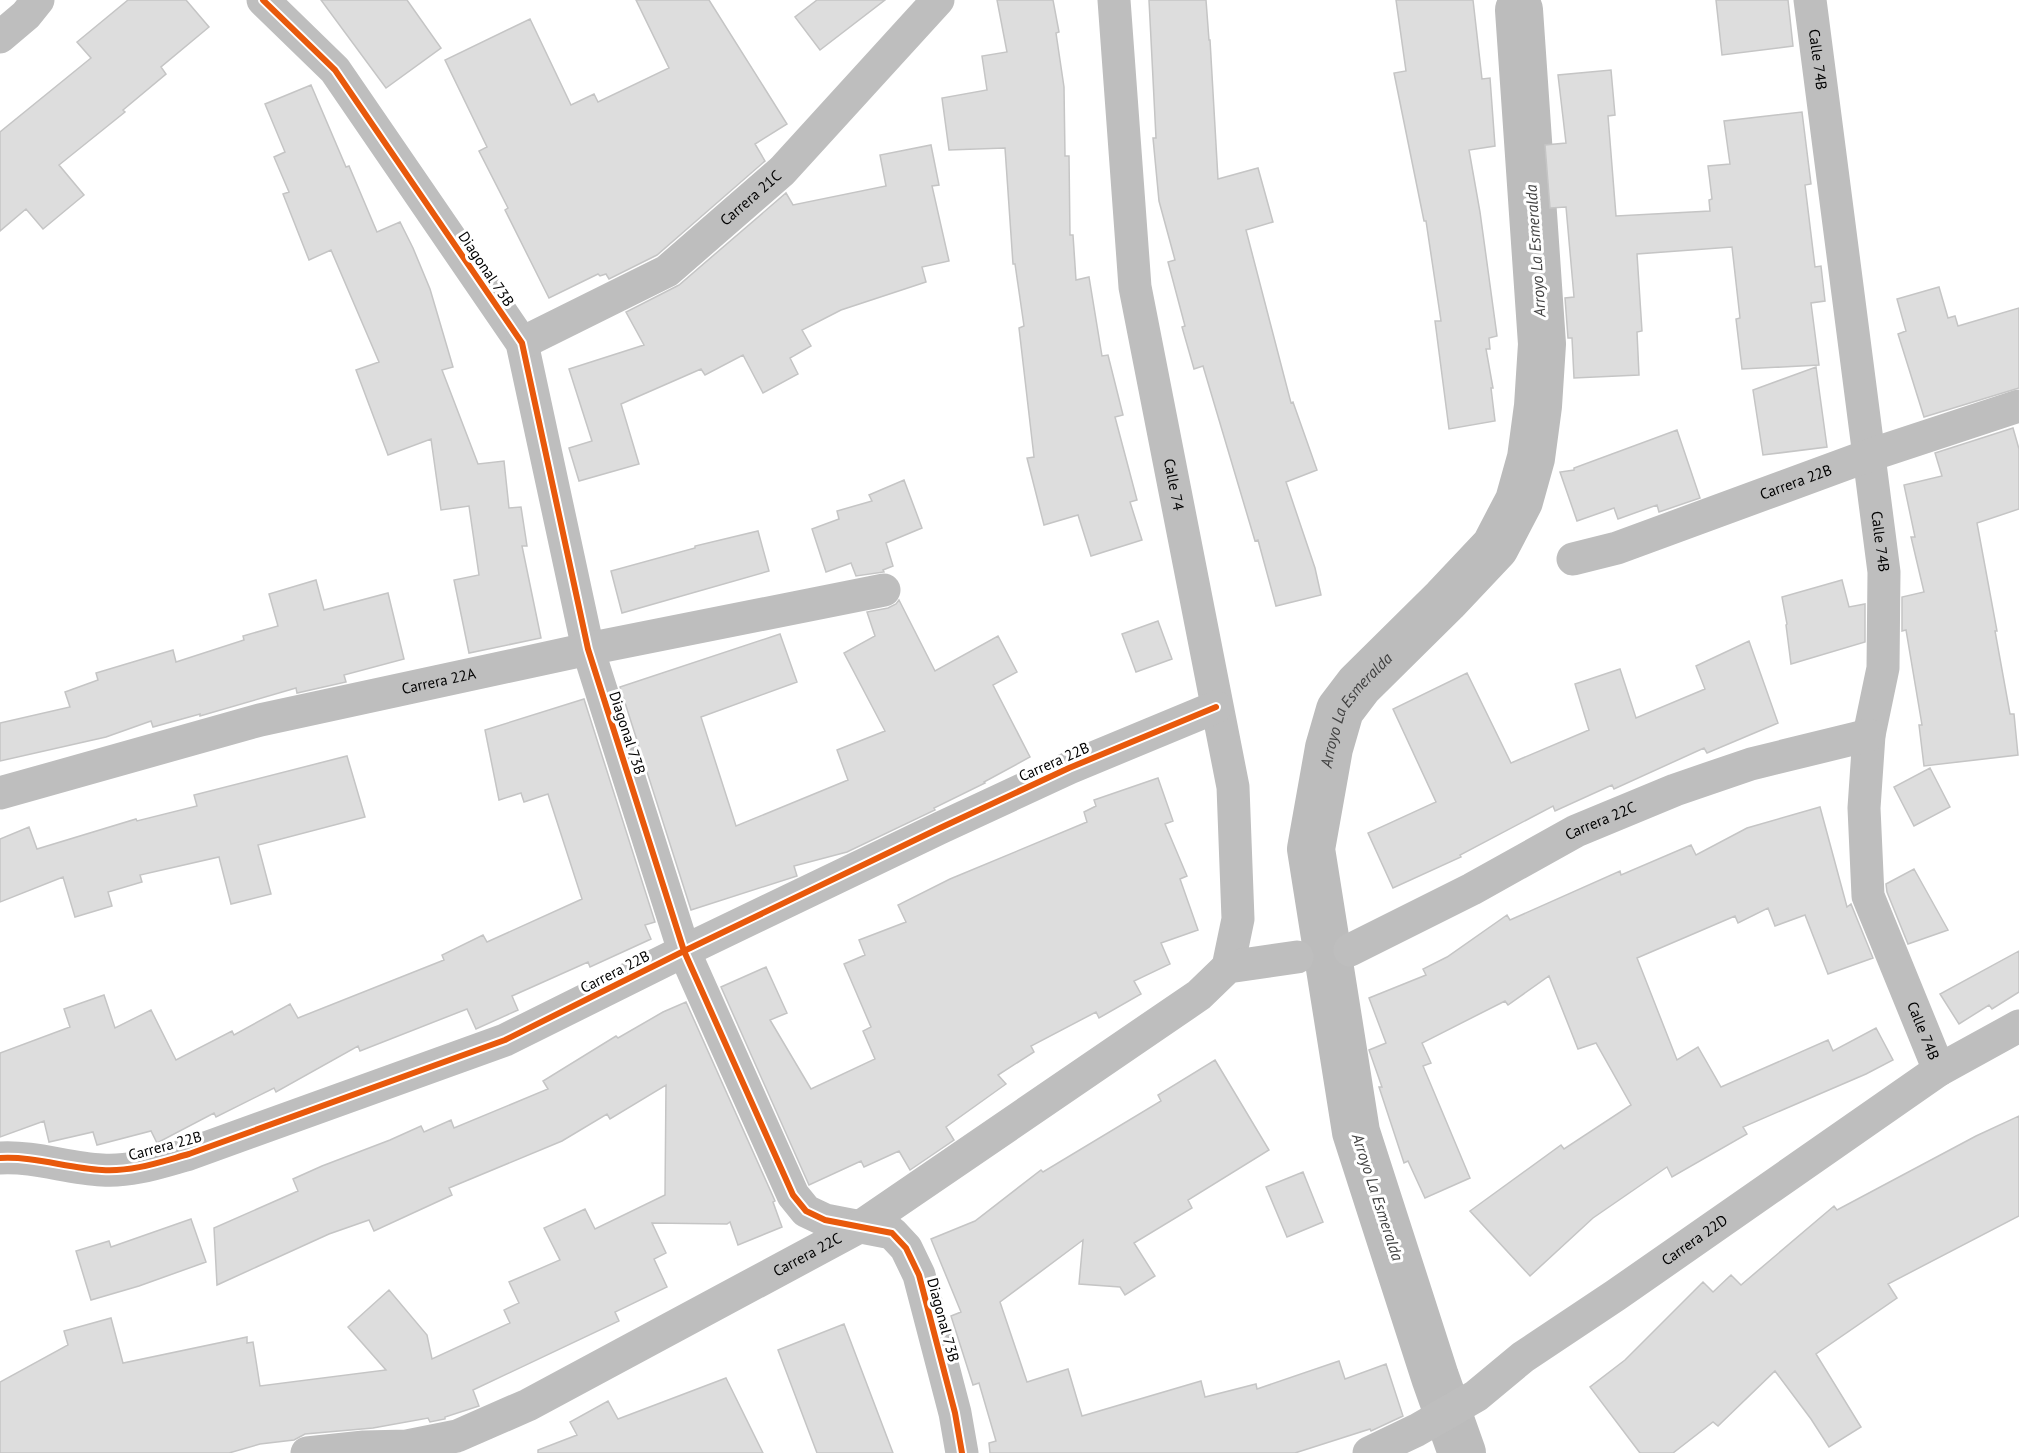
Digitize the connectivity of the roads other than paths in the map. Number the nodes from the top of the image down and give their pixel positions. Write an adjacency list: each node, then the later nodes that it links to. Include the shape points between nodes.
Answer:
1 (38, 0): 6 (street)
2 (263, 0): 7 (street, Diagonal 73B, via 335,70)
3 (938, 0): 7 (street, Carrera 21C, via 782,171 667,271)
4 (1114, 0): 13 (street, Calle 74, via 1135,287)
5 (1810, 0): 9 (street, Calle 74B)
6 (0, 37)
7 (522, 343): 12 (street, Diagonal 73B)
8 (2019, 406): 9 (street, Carrera 22B)
9 (1870, 455): 10 (street, Carrera 22B, via 1617,548); 14 (street, Calle 74B, via 1884,572 1883,668)
10 (1573, 559)
11 (884, 590): 12 (street, Carrera 22A)
12 (588, 649): 15 (street, Carrera 22A, via 260,720); 17 (street, Diagonal 73B)
13 (1216, 707): 17 (street, Carrera 22B, via 1058,773); 19 (street, Calle 74, via 1233,787 1238,919)
14 (1869, 735): 16 (street, Carrera 22C, via 1751,764 1674,790 1576,831); 21 (street, Calle 74B, via 1864,808 1868,896)
15 (0, 793)
16 (1350, 950)
17 (684, 951): 22 (street, Carrera 22B, via 505,1041 189,1154 141,1168 104,1170 19,1157); 23 (street, Diagonal 73B, via 793,1195 806,1211 825,1220)
18 (1297, 957): 19 (street)
19 (1228, 967): 23 (street, Carrera 22C, via 1199,995)
20 (2019, 1026): 21 (street, Carrera 22D)
21 (1939, 1070): 26 (street, Carrera 22D, via 1523,1357 1476,1396)
22 (0, 1158)
23 (861, 1226): 24 (street, Carrera 22C, via 528,1405 457,1436 407,1446); 25 (street, Diagonal 73B, via 892,1233 906,1248 919,1275)
24 (307, 1453)
25 (962, 1453)
26 (1370, 1453)

